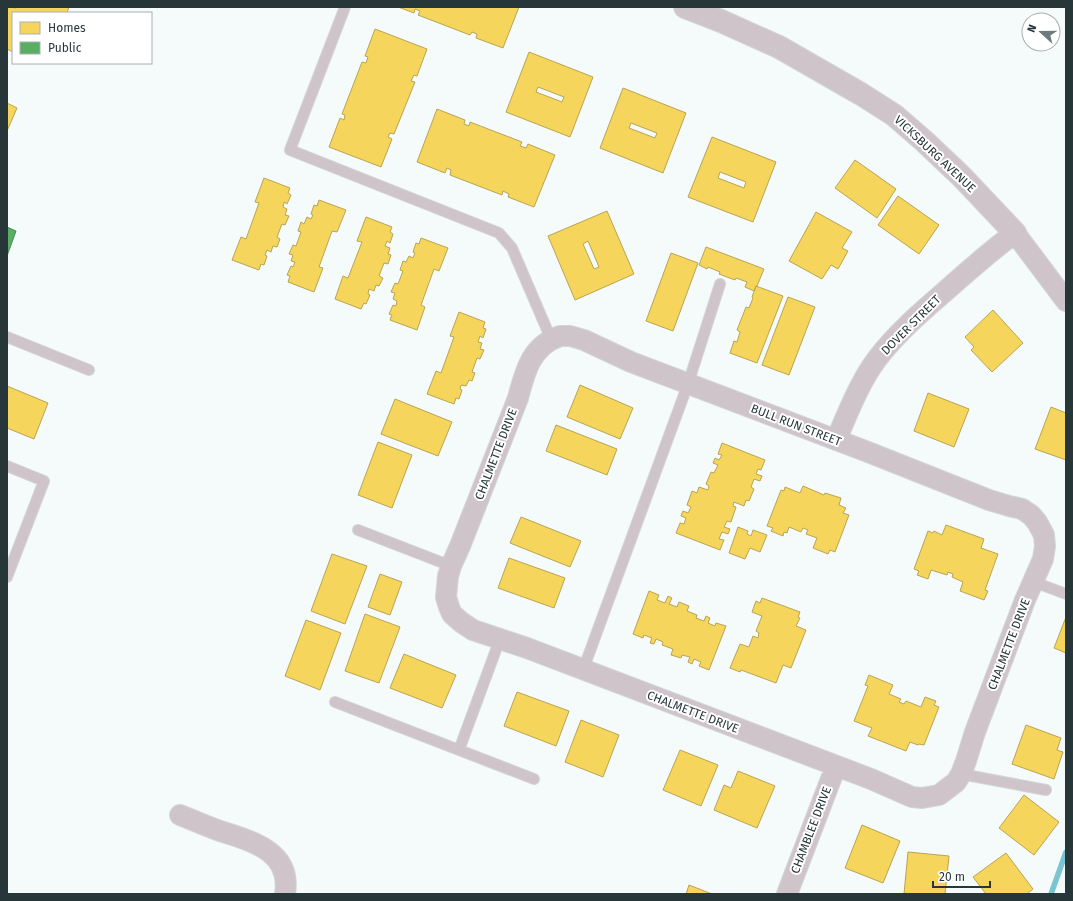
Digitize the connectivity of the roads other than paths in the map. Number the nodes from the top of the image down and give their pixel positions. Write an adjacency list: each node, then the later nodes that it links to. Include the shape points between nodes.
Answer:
1 (345, 7): 7 (lane, via 290,150 499,233 512,248)
2 (684, 7): 3 (street, VICKSBURG AVENUE, via 721,20 779,47 894,115 961,176)
3 (1014, 233): 5 (street, VICKSBURG AVENUE); 10 (street, DOVER STREET, via 909,323 877,359 863,381)
4 (720, 284): 9 (lane)
5 (1066, 301)
6 (7, 337): 8 (lane)
7 (551, 339): 9 (street, BULL RUN STREET, via 570,336 584,340); 14 (street, CHALMETTE DRIVE, via 536,353 526,370 518,398)
8 (89, 370)
9 (688, 384): 10 (street, BULL RUN STREET); 19 (lane)
10 (836, 440): 12 (street, BULL RUN STREET, via 989,500 1022,509)
11 (7, 466): 15 (lane, via 44,481)
12 (1037, 522): 16 (street, CHALMETTE DRIVE, via 1046,546 1044,559)
13 (358, 530): 14 (lane)
14 (451, 566): 18 (street, CHALMETTE DRIVE, via 446,597 452,614 473,630)
15 (7, 578)
16 (1034, 582): 17 (lane); 23 (street, CHALMETTE DRIVE, via 984,707)
17 (1066, 594)
18 (500, 639): 19 (street, CHALMETTE DRIVE); 21 (lane)
19 (584, 670): 22 (street, CHALMETTE DRIVE)
20 (335, 702): 21 (lane)
21 (459, 750): 24 (lane)
22 (836, 766): 23 (street, CHALMETTE DRIVE, via 912,797 922,798 939,795 956,782); 28 (street, CHAMBLEE DRIVE)
23 (961, 774): 25 (lane)
24 (534, 779)
25 (1046, 790)
26 (180, 814): 27 (street, via 256,843 269,851 276,858 285,876)
27 (285, 894)
28 (787, 894)

